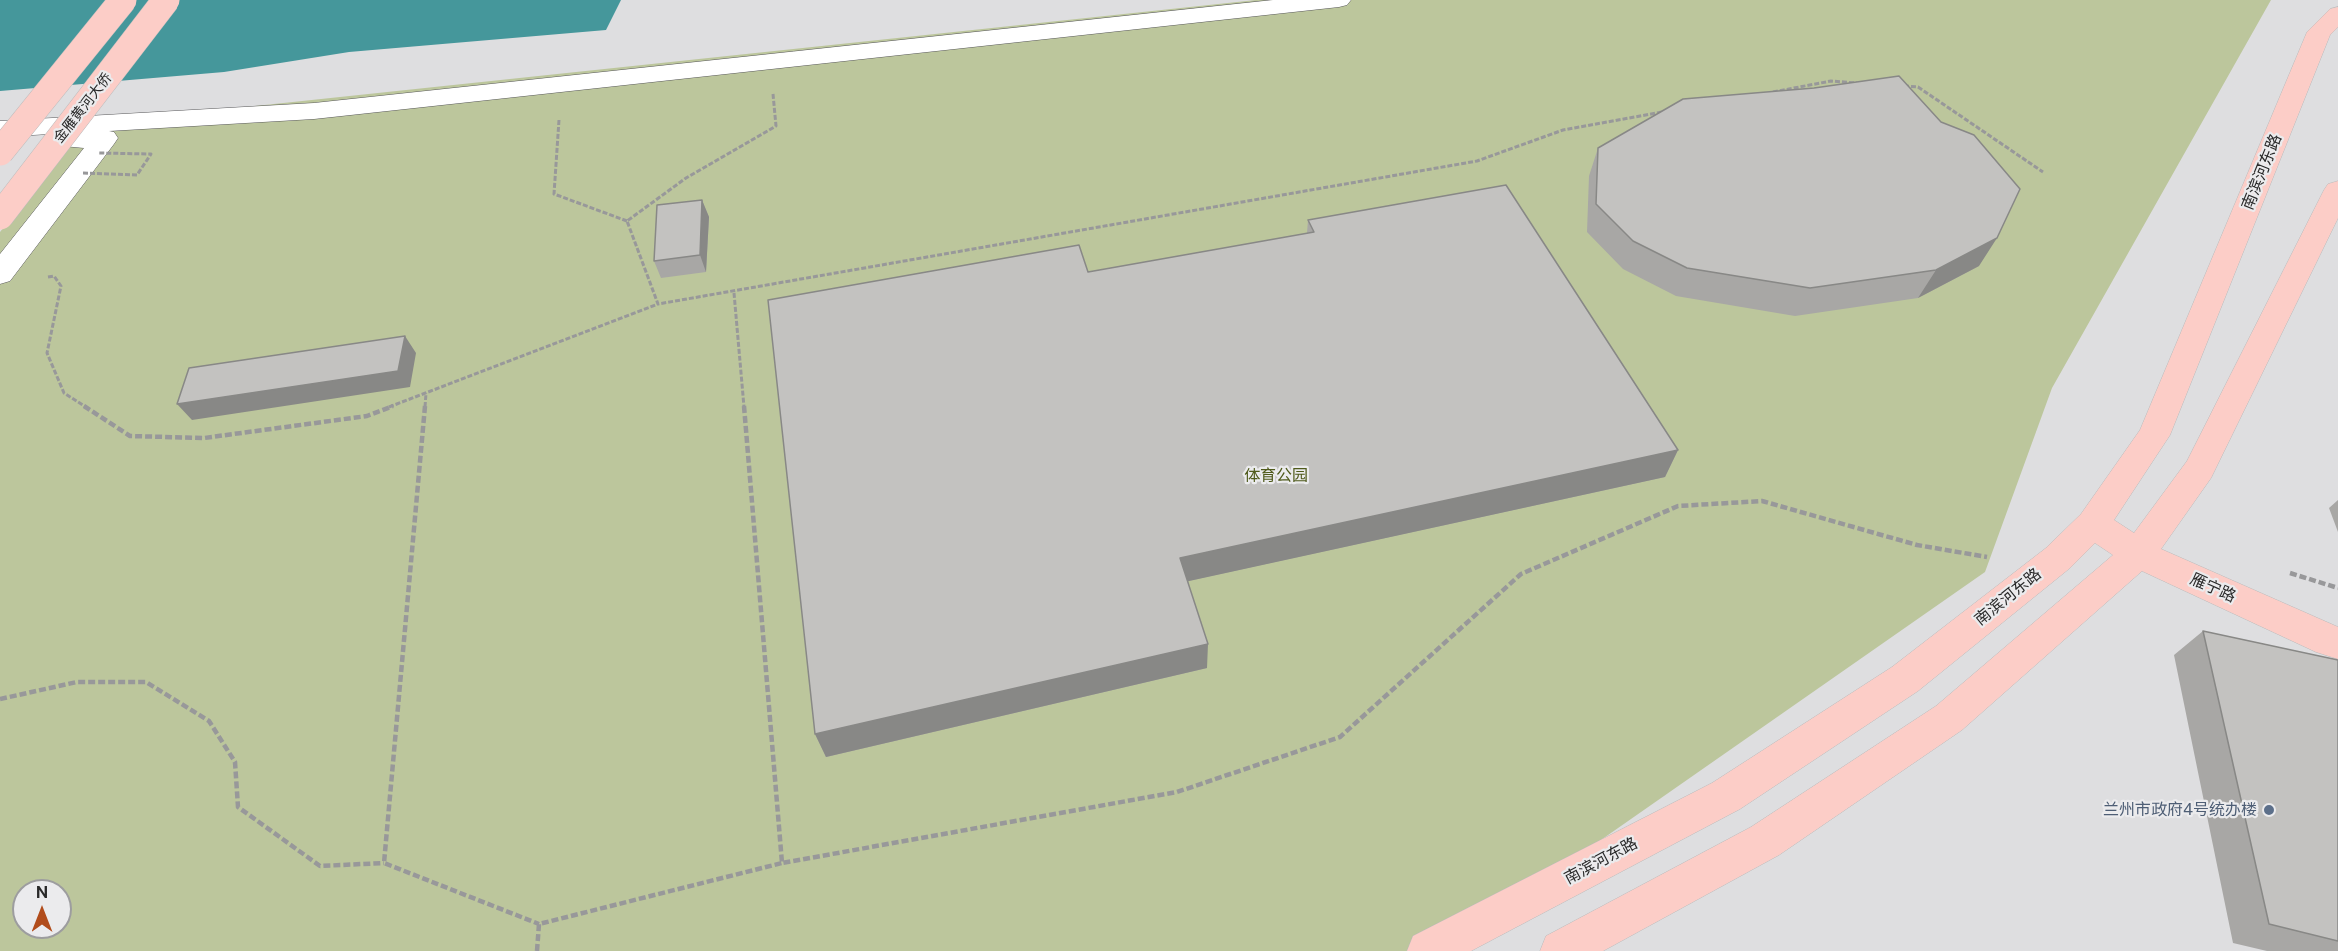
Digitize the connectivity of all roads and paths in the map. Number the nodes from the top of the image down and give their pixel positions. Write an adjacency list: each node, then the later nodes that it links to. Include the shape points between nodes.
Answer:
1 (123, 0): 13 (main road, bridge)
2 (166, 0): 18 (main road, 金雁黄河大侨, bridge)
3 (1339, 0): 5 (street)
4 (2338, 14): 25 (main road, 南滨河东路, via 2319,32 2154,435)
5 (771, 61): 7 (street); 19 (path, via 776,126 686,178)
6 (1863, 83): 9 (path, via 1831,81)
7 (561, 84): 11 (street, via 314,111); 19 (path, via 554,194)
8 (1896, 86): 15 (path, via 1918,87)
9 (1773, 92)
10 (1668, 111): 22 (path, via 1563,130 1477,161)
11 (0, 129)
12 (0, 144): 20 (street, via 105,138)
13 (0, 152)
14 (94, 153): 16 (path, bridge, via 151,154 137,174)
15 (2043, 172)
16 (74, 173)
17 (2338, 190): 26 (main road, via 2199,469)
18 (0, 216)
19 (627, 221): 23 (path)
20 (0, 274)
21 (43, 277): 24 (path, via 54,276 61,286 47,353 64,393 130,436 204,438 368,416)
22 (734, 293): 23 (path); 31 (path)
23 (658, 304): 24 (path)
24 (426, 393): 30 (path)
25 (2093, 524): 26 (main road, 雁宁路); 27 (main road, 南滨河东路)
26 (2138, 554): 28 (main road, 雁宁路); 35 (main road, via 1949,718 1765,841)
27 (2058, 558): 31 (path, via 1993,558 1917,546 1762,501 1678,506 1521,574 1340,737 1177,792); 34 (main road, 南滨河东路, via 1905,679 1726,796)
28 (2338, 643)
29 (0, 699): 30 (path, via 77,682 146,682 208,721 235,762 238,807 320,866)
30 (384, 863): 32 (path)
31 (782, 863): 32 (path)
32 (539, 924): 33 (path)
33 (537, 951)
34 (1428, 951)
35 (1561, 951)

